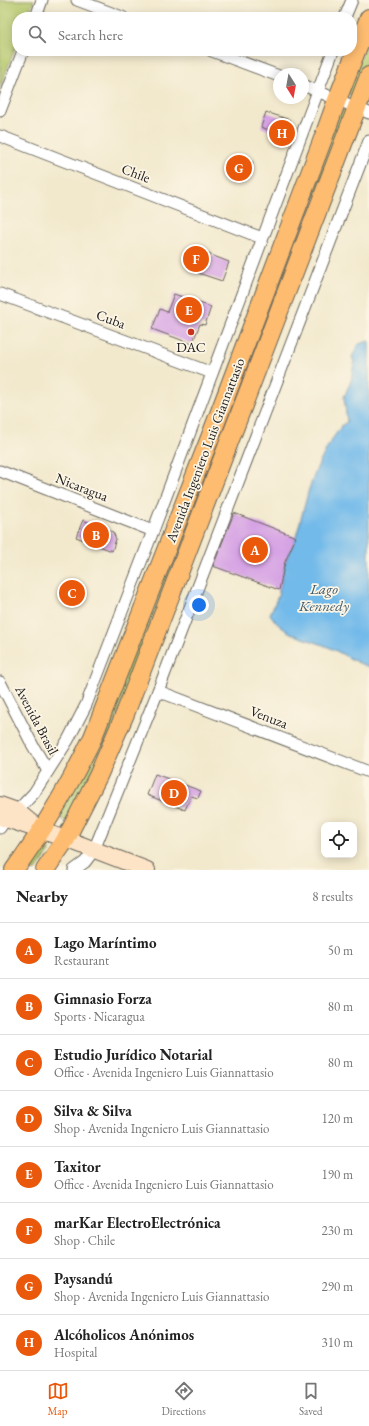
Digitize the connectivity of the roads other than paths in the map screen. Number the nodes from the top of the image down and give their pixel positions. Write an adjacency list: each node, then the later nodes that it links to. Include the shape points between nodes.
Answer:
1 (42, 0): 4 (street)
2 (77, 0): 5 (street)
3 (352, 0): 6 (street)
4 (38, 12)
5 (109, 12)
6 (347, 12)
7 (369, 18): 8 (main road, Avenida Ingeniero Luis Giannattasio)
8 (357, 49)
9 (21, 56): 18 (street)
10 (225, 56): 13 (street)
11 (330, 56): 16 (street, Avenida Ingeniero Luis Giannattasio)
12 (354, 56): 17 (main road, Avenida Ingeniero Luis Giannattasio)
13 (273, 74)
14 (369, 76): 19 (main road, Avenida Ingeniero Luis Giannattasio)
15 (309, 87): 16 (street)
16 (318, 91): 17 (street); 22 (street, Avenida Ingeniero Luis Giannattasio)
17 (337, 100): 19 (street); 33 (main road, Avenida Ingeniero Luis Giannattasio, via 106,706 76,772)
18 (0, 111)
19 (363, 111): 34 (main road, Avenida Ingeniero Luis Giannattasio, via 125,714 98,776)
20 (0, 136): 22 (street, Chile)
21 (369, 141): 28 (street)
22 (262, 238): 24 (street, Avenida Ingeniero Luis Giannattasio)
23 (0, 294): 24 (street, Cuba)
24 (212, 373): 26 (street, Avenida Ingeniero Luis Giannattasio)
25 (0, 471): 26 (street, Nicaragua)
26 (153, 531): 29 (street, Avenida Ingeniero Luis Giannattasio, via 86,705)
27 (0, 682): 29 (street, Avenida Brasil)
28 (158, 691): 30 (street, Venuza); 35 (street)
29 (48, 771): 32 (street, Avenida Ingeniero Luis Giannattasio, via 34,793)
30 (369, 772)
31 (0, 805): 32 (street)
32 (6, 819): 33 (street)
33 (42, 831): 34 (street); 36 (main road, Avenida Ingeniero Luis Giannattasio)
34 (66, 839): 35 (street); 37 (main road, Avenida Ingeniero Luis Giannattasio)
35 (94, 850): 38 (street, via 85,862); 39 (street)
36 (14, 870)
37 (45, 870)
38 (74, 870)
39 (147, 870)

